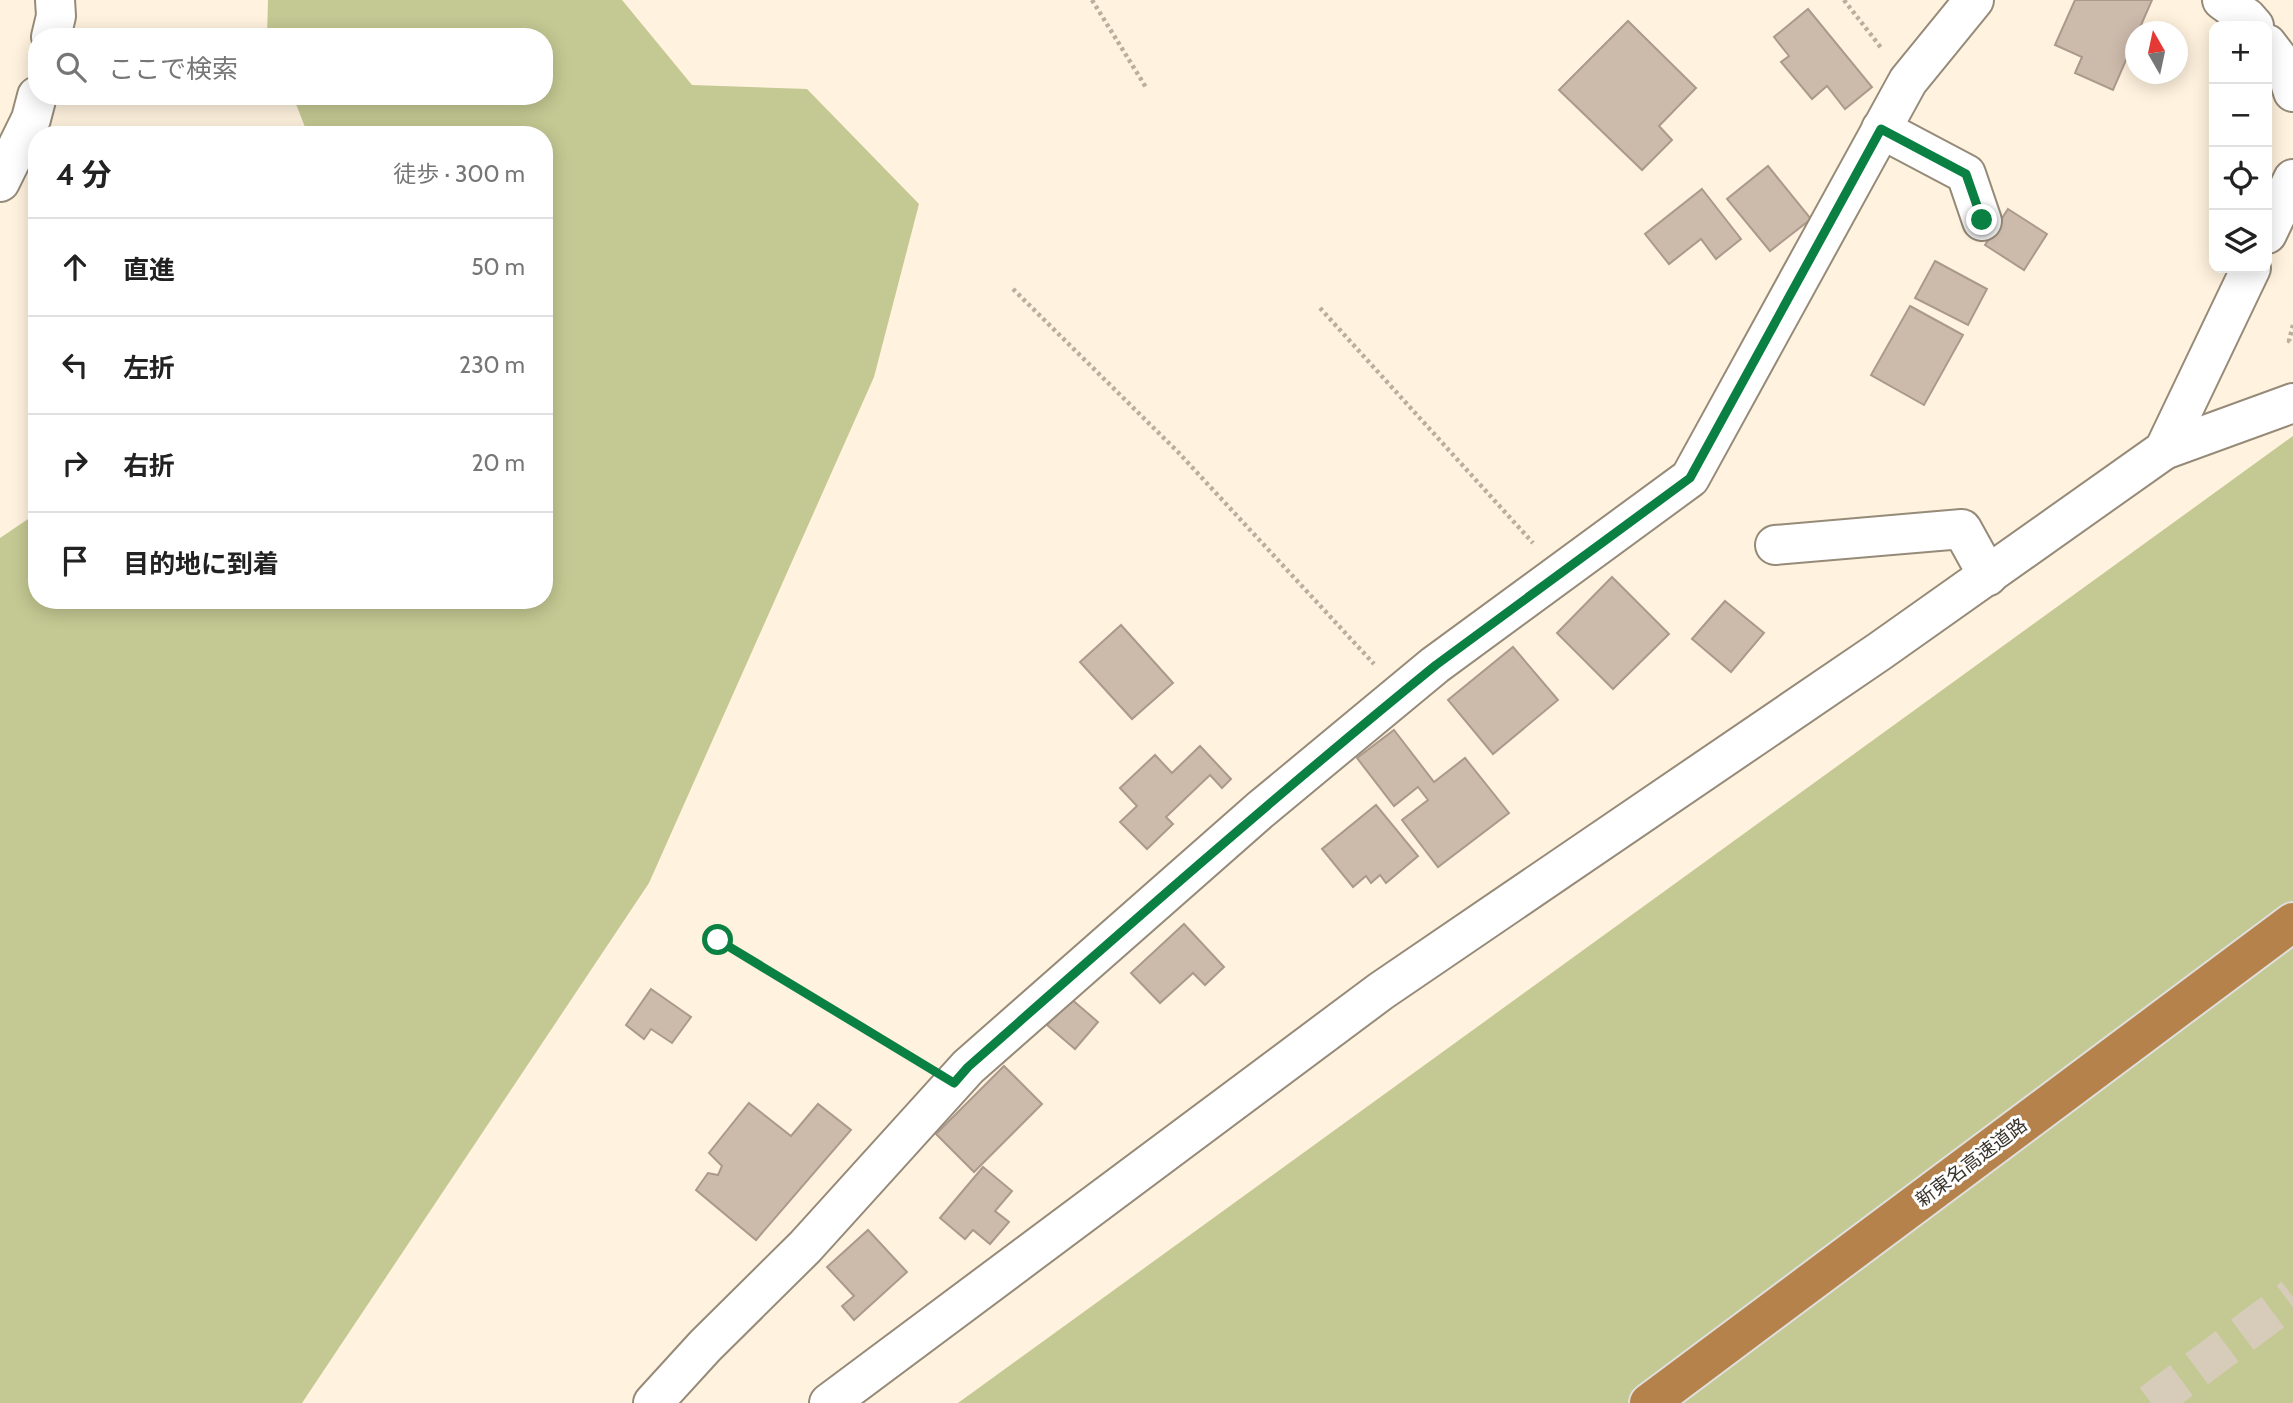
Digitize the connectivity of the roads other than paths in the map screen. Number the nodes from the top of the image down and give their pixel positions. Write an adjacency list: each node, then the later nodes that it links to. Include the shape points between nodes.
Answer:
1 (55, 0): 5 (street)
2 (1974, 0): 9 (street, via 1908,81)
3 (2222, 0): 4 (street)
4 (2250, 21)
5 (53, 28)
6 (2272, 51): 7 (street, via 2286,69)
7 (2293, 92)
8 (35, 105): 11 (street)
9 (1881, 129): 12 (street, via 1966,174); 20 (street, via 1690,478 1401,693 1260,810 968,1067 805,1247)
10 (2293, 179): 13 (street)
11 (0, 181)
12 (1982, 220)
13 (2272, 223)
14 (2249, 273): 16 (street)
15 (2293, 403): 16 (street)
16 (2164, 450): 18 (street)
17 (1775, 545): 18 (street, via 1962,529)
18 (1988, 576): 21 (street, via 1381,991)
19 (2293, 922): 22 (highway, 新東名高速道路)
20 (653, 1403)
21 (829, 1403)
22 (1649, 1403)

